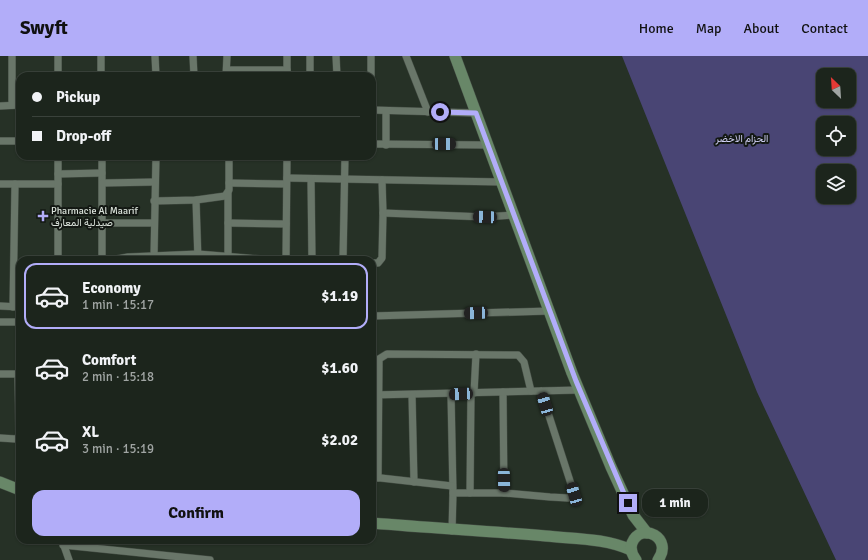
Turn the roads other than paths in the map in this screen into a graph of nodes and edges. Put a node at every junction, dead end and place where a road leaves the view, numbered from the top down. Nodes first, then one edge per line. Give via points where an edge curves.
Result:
1 (12, 56) edge
2 (58, 56) edge
3 (101, 56) edge
4 (154, 56) edge
5 (193, 56) edge
6 (227, 56) edge
7 (287, 56) edge
8 (310, 56) edge
9 (336, 56) edge
10 (371, 56) edge
11 (406, 56) edge
12 (455, 56) edge
13 (58, 72) edge
14 (101, 72) edge
15 (156, 72) edge
16 (194, 72) edge
17 (226, 72) edge
18 (287, 72) edge
19 (310, 72) edge
20 (337, 72) edge
21 (371, 72) edge
22 (12, 105) junction
23 (16, 105) edge
24 (0, 106) edge
25 (376, 110) edge
26 (386, 110) junction
27 (428, 112) junction
28 (476, 113) junction
29 (0, 141) edge
30 (16, 141) edge
31 (376, 144) edge
32 (386, 144) junction
33 (488, 145) junction
34 (58, 160) edge
35 (102, 160) edge
36 (156, 160) edge
37 (230, 160) edge
38 (287, 160) edge
39 (346, 160) edge
40 (102, 173) junction
41 (58, 174) junction
42 (311, 178) junction
43 (344, 180) junction
44 (382, 180) junction
45 (286, 181) junction
46 (155, 182) junction
47 (502, 182) junction
48 (102, 183) junction
49 (229, 183) junction
50 (0, 184) edge
51 (15, 184) junction
52 (58, 184) junction
53 (228, 193) junction
54 (196, 200) junction
55 (154, 201) junction
56 (383, 213) junction
57 (514, 215) junction
58 (103, 223) junction
59 (154, 223) junction
60 (228, 223) junction
61 (286, 224) junction
62 (16, 256) edge
63 (58, 256) edge
64 (102, 256) edge
65 (154, 256) edge
66 (198, 256) edge
67 (228, 256) edge
68 (286, 256) edge
69 (312, 256) edge
70 (343, 256) edge
71 (376, 263) edge
72 (0, 306) edge
73 (16, 307) edge
74 (550, 311) junction
75 (376, 316) edge
76 (0, 322) edge
77 (16, 322) edge
78 (476, 354) junction
79 (0, 374) edge
80 (16, 374) edge
81 (579, 390) junction
82 (541, 391) junction
83 (503, 392) junction
84 (531, 392) junction
85 (473, 393) junction
86 (412, 394) junction
87 (451, 394) junction
88 (376, 395) edge
89 (0, 438) edge
90 (16, 439) edge
91 (376, 478) edge
92 (0, 482) edge
93 (414, 482) junction
94 (16, 488) edge
95 (453, 490) junction
96 (470, 492) junction
97 (504, 493) junction
98 (376, 523) edge
99 (452, 530) junction
100 (640, 535) junction
101 (64, 544) edge
102 (79, 544) edge
103 (617, 544) junction
104 (631, 550) junction
105 (662, 557) edge
106 (69, 560) edge
107 (210, 560) edge
108 (636, 560) edge

1 - 22 street
2 - 13 street
3 - 14 street
4 - 15 street
5 - 16 street
6 - 17 street
7 - 18 street
8 - 19 street
9 - 20 street
10 - 21 street
11 - 27 street
12 - 28 street
22 - 23 street
22 - 24 street
25 - 26 street
26 - 27 street
26 - 32 street
27 - 28 street
28 - 33 street
29 - 30 street
31 - 32 street
32 - 33 street
33 - 47 street
34 - 41 street
35 - 40 street
36 - 46 street
37 - 49 street
38 - 45 street
39 - 43 street
40 - 41 street
40 - 48 street
41 - 52 street
42 - 43 street
42 - 45 street
42 - 69 street
43 - 44 street
43 - 70 street
44 - 47 street
44 - 56 street
45 - 49 street
45 - 61 street
46 - 48 street
46 - 55 street
47 - 57 street
48 - 58 street
49 - 53 street
50 - 51 street
51 - 52 street
51 - 62 street
52 - 63 street
53 - 54 street via 218,198
53 - 60 street
54 - 55 street
54 - 66 street
55 - 59 street
56 - 57 street via 485,217
56 - 71 street via 382,258
57 - 74 street
58 - 59 street
58 - 64 street
59 - 65 street
60 - 61 street
60 - 67 street
61 - 68 street
72 - 73 street
74 - 75 street
74 - 81 street
76 - 77 street
78 - 84 street via 518,356 524,362
78 - 85 street
78 - 88 street via 387,354 379,359
79 - 80 street
81 - 82 street
81 - 100 street
82 - 84 street
82 - 97 street via 573,496 568,498
83 - 84 street
83 - 85 street
83 - 97 street
85 - 87 street
85 - 96 street
86 - 87 street
86 - 88 street
86 - 93 street
87 - 95 street
89 - 90 street
91 - 93 street
92 - 94 street
93 - 95 street
95 - 96 street
95 - 99 street
96 - 97 street
98 - 99 street
99 - 103 street via 512,533
100 - 103 street
100 - 104 street
100 - 105 street via 657,536 662,546
101 - 106 street
102 - 107 street
103 - 104 street
104 - 108 street

